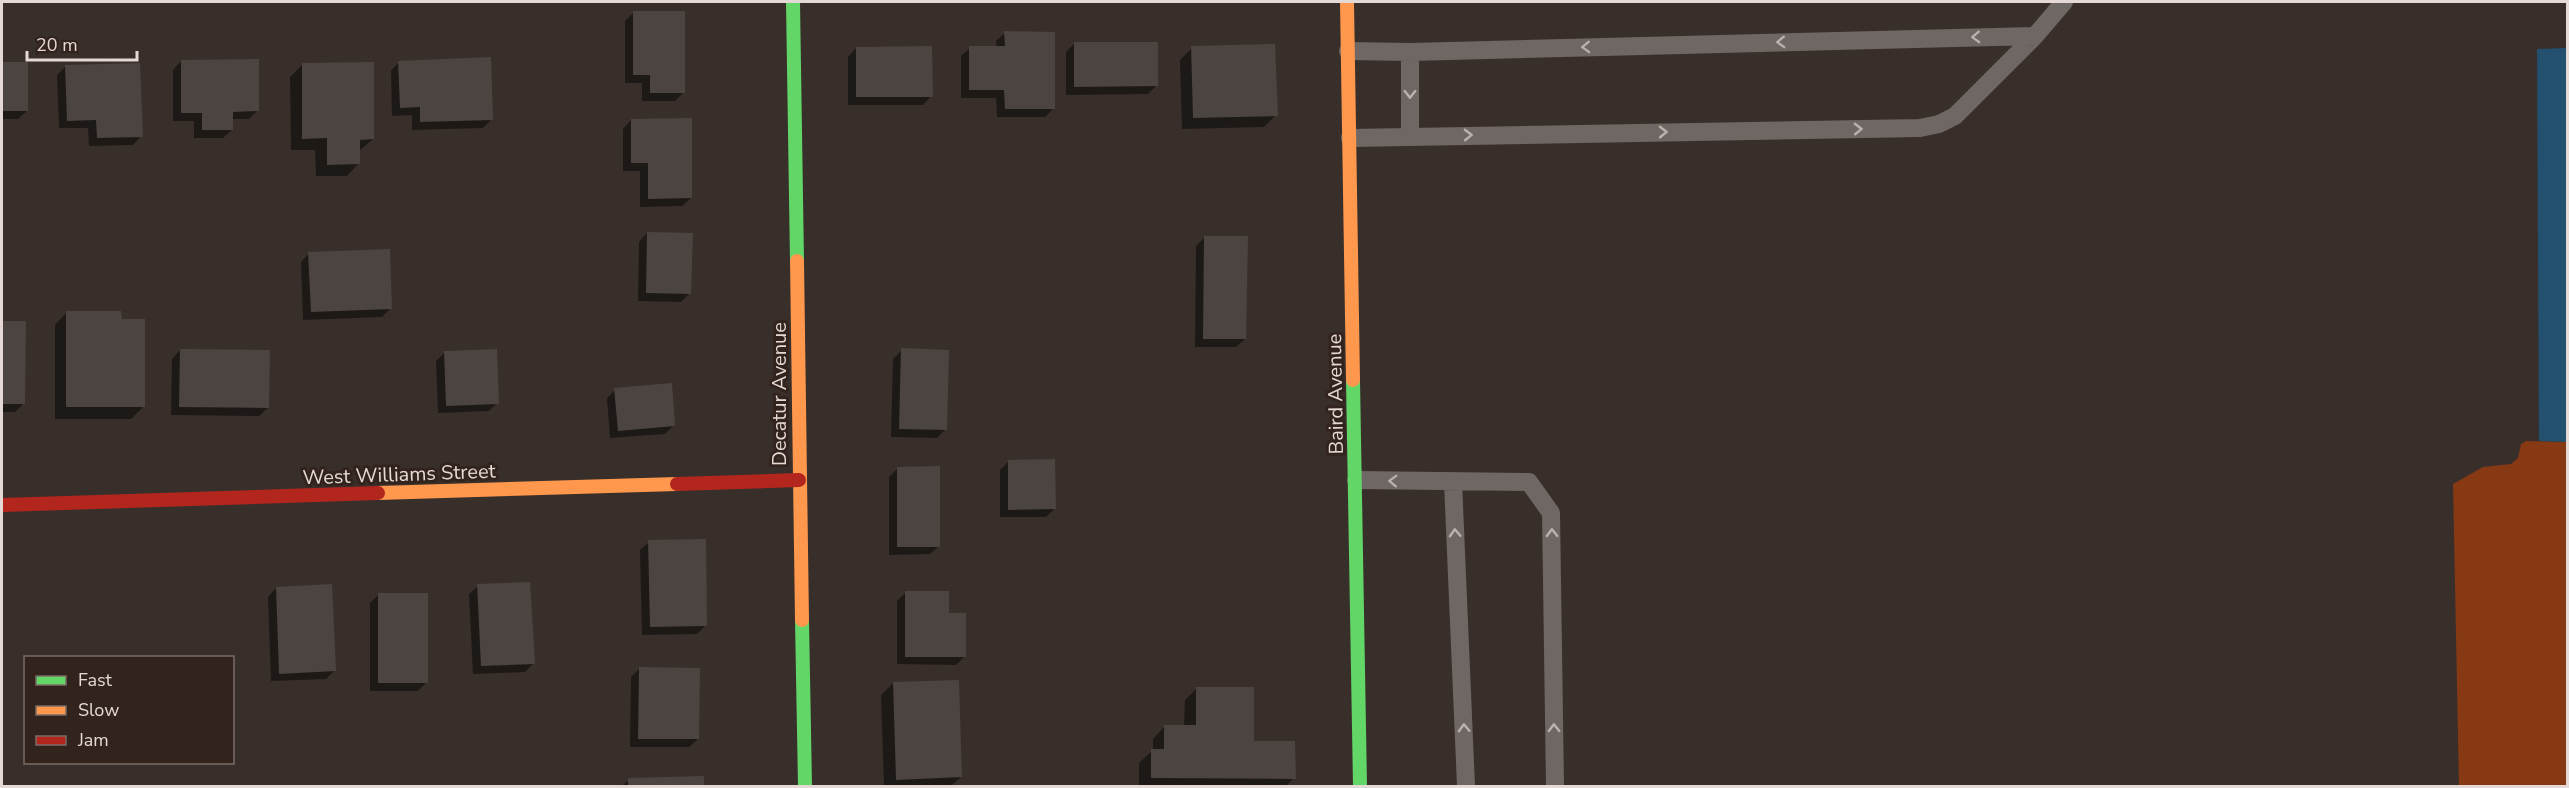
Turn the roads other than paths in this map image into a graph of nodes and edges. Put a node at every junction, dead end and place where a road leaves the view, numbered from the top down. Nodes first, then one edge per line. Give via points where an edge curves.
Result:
1 (793, 2) edge
2 (1347, 2) edge
3 (2064, 2) edge
4 (2035, 36) junction
5 (1348, 51) junction
6 (1410, 52) junction
7 (1410, 136) junction
8 (1350, 138) junction
9 (799, 480) junction
10 (1356, 480) junction
11 (1453, 482) junction
12 (2, 505) edge
13 (805, 786) edge
14 (1360, 786) edge
15 (1466, 786) edge
16 (1555, 786) edge

1 - 9 street, Decatur Avenue
2 - 5 street, Baird Avenue
3 - 4 lane
4 -> 6 lane
7 -> 4 lane via 1920,128 1955,116
5 - 6 lane
5 - 8 street, Baird Avenue
6 -> 7 lane
7 - 8 lane
8 - 10 street, Baird Avenue
9 - 12 street, West Williams Street
9 - 13 street, Decatur Avenue
11 -> 10 lane
10 - 14 street, Baird Avenue
15 -> 11 lane
16 -> 11 lane via 1551,513 1529,482

